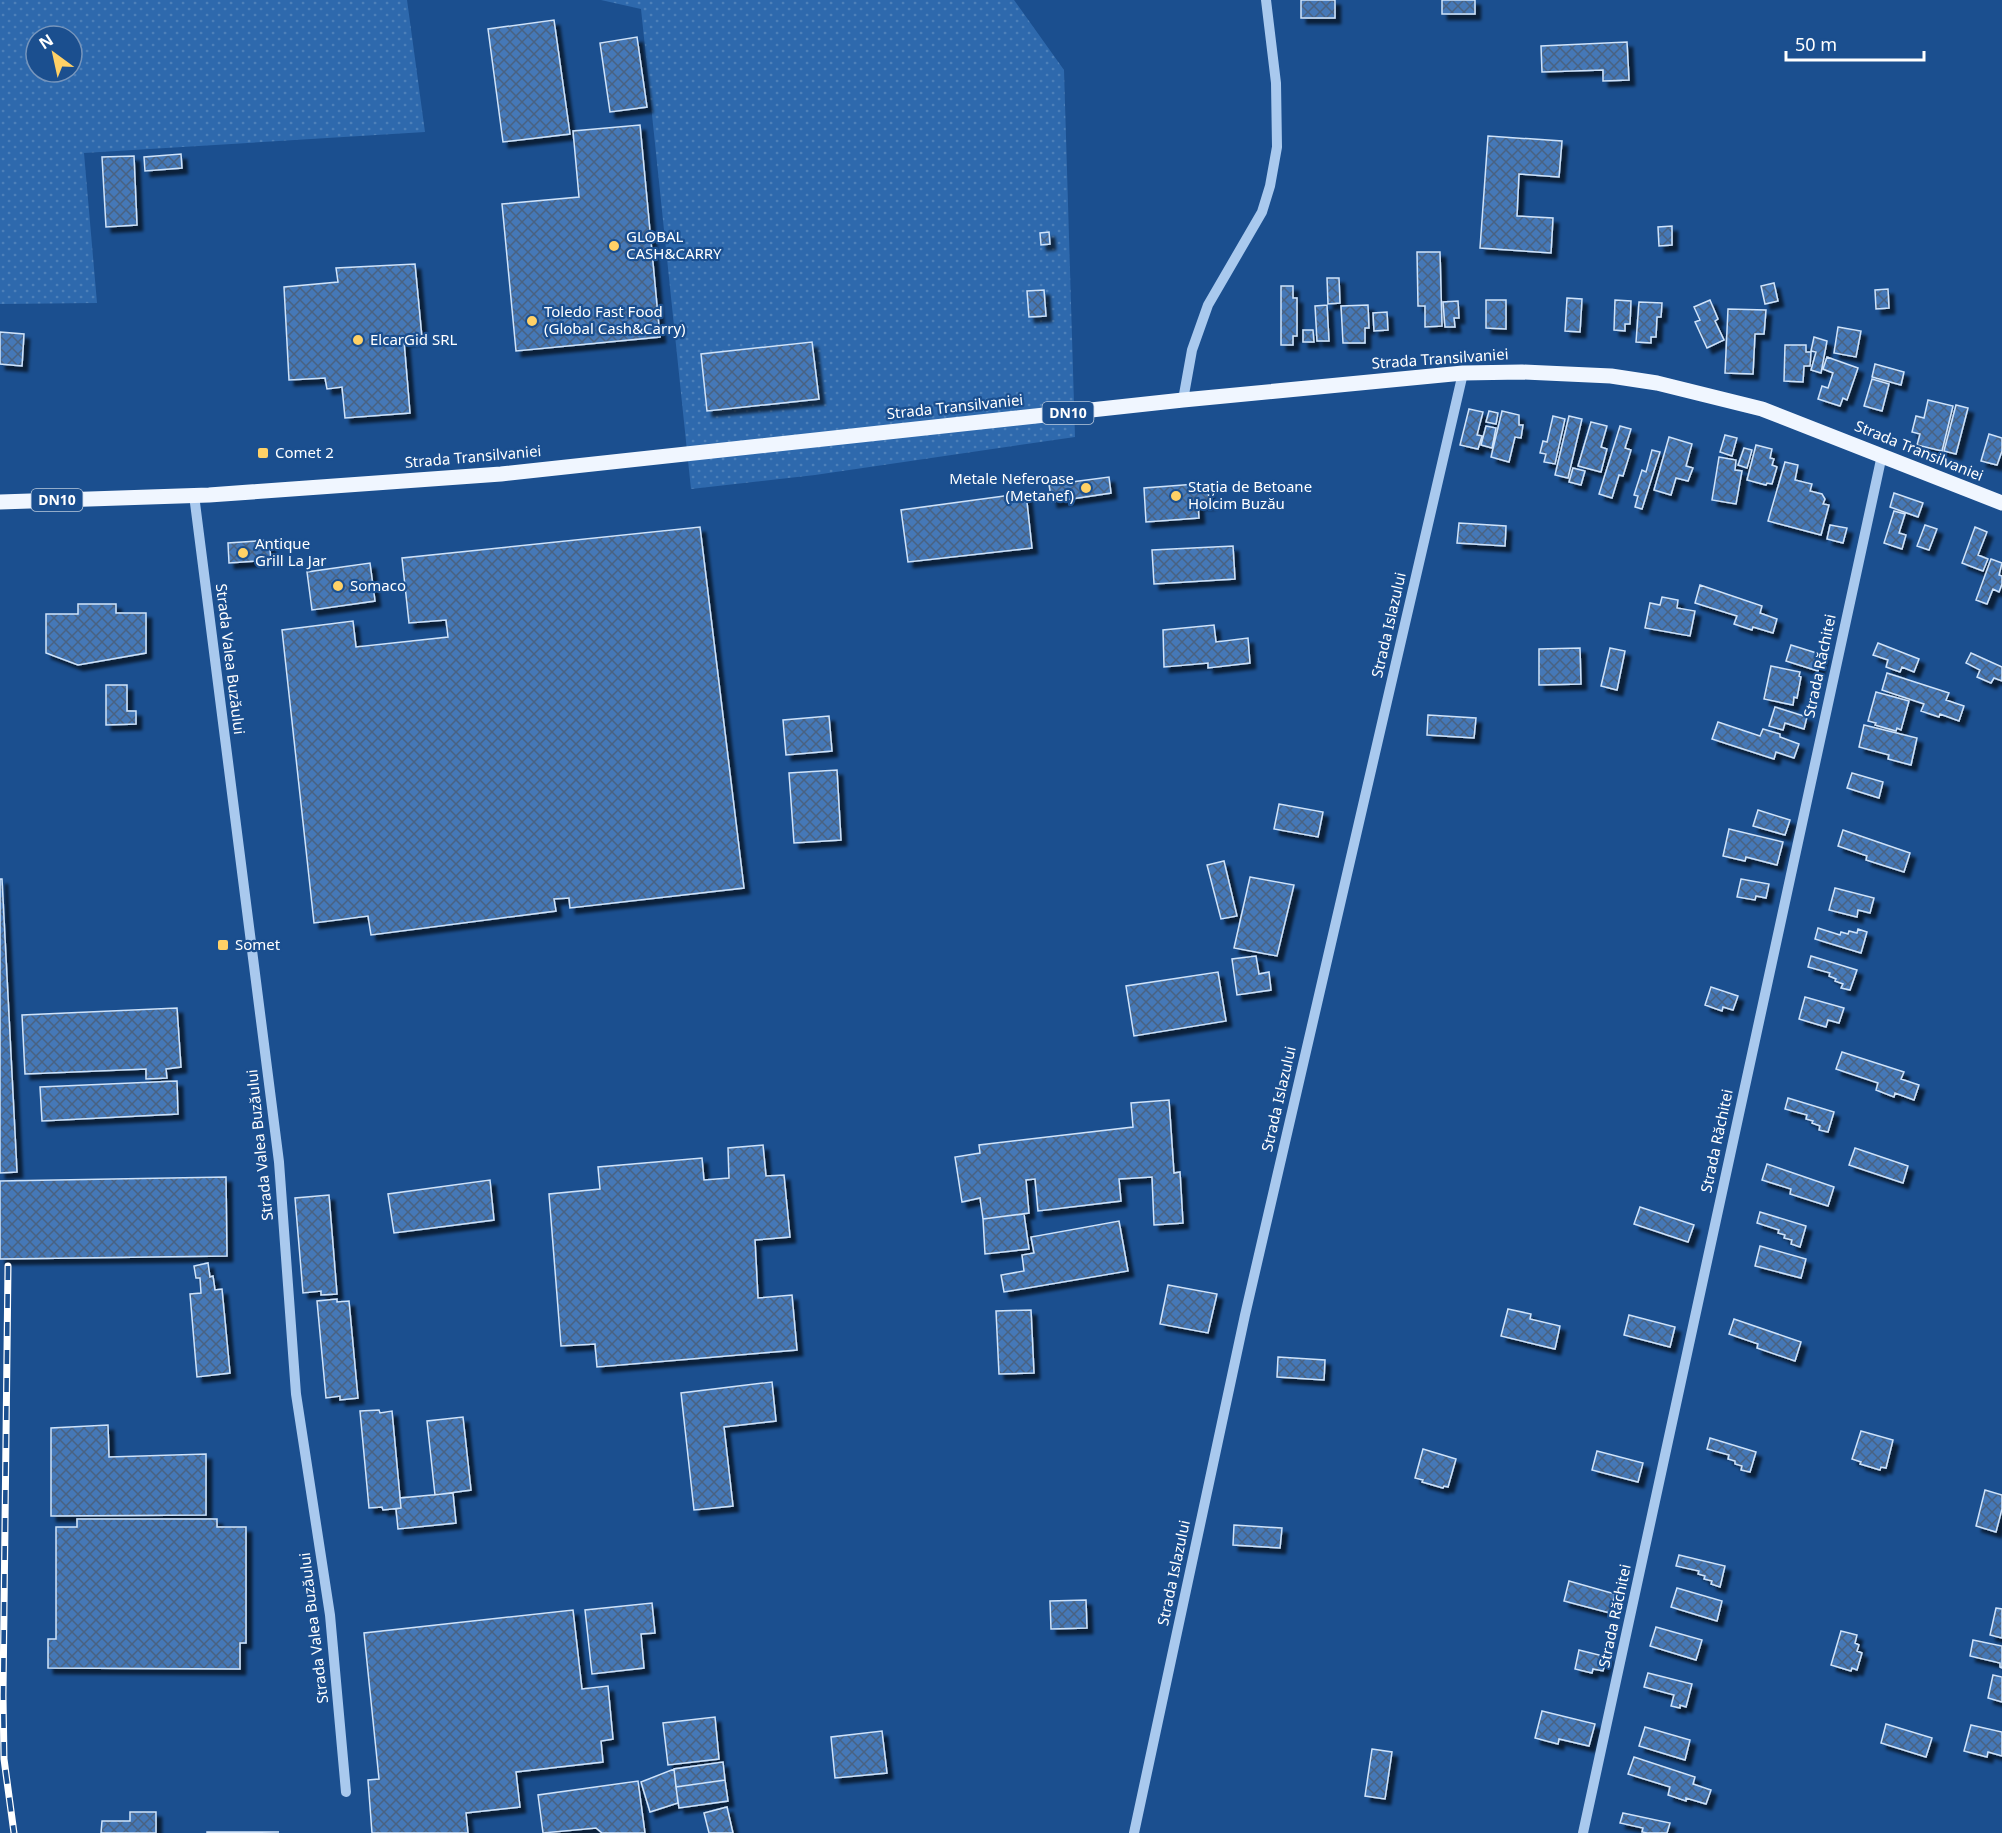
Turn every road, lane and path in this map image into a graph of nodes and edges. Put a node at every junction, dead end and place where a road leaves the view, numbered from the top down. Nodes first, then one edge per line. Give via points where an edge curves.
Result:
1 (1266, 0) edge
2 (1463, 373) junction
3 (1183, 400) junction
4 (1882, 455) junction
5 (194, 495) junction
6 (0, 502) edge
7 (2002, 503) edge
8 (346, 1792) dead end
9 (1134, 1833) edge
10 (1583, 1833) edge

1 - 3 street via 1276,83 1277,147 1270,186 1262,212 1208,305 1192,350
2 - 3 main road, Strada Transilvaniei / DN10
2 - 4 main road, Strada Transilvaniei / DN10 via 1611,376 1658,383 1762,409
2 - 9 street, Strada Islazului via 1245,1315
3 - 5 main road, Strada Transilvaniei / DN10 via 501,474
4 - 7 main road, Strada Transilvaniei / DN10
4 - 10 street, Strada Răchitei
5 - 6 main road, Strada Transilvaniei / DN10
5 - 8 street, Strada Valea Buzăului via 279,1162 296,1394 330,1615

